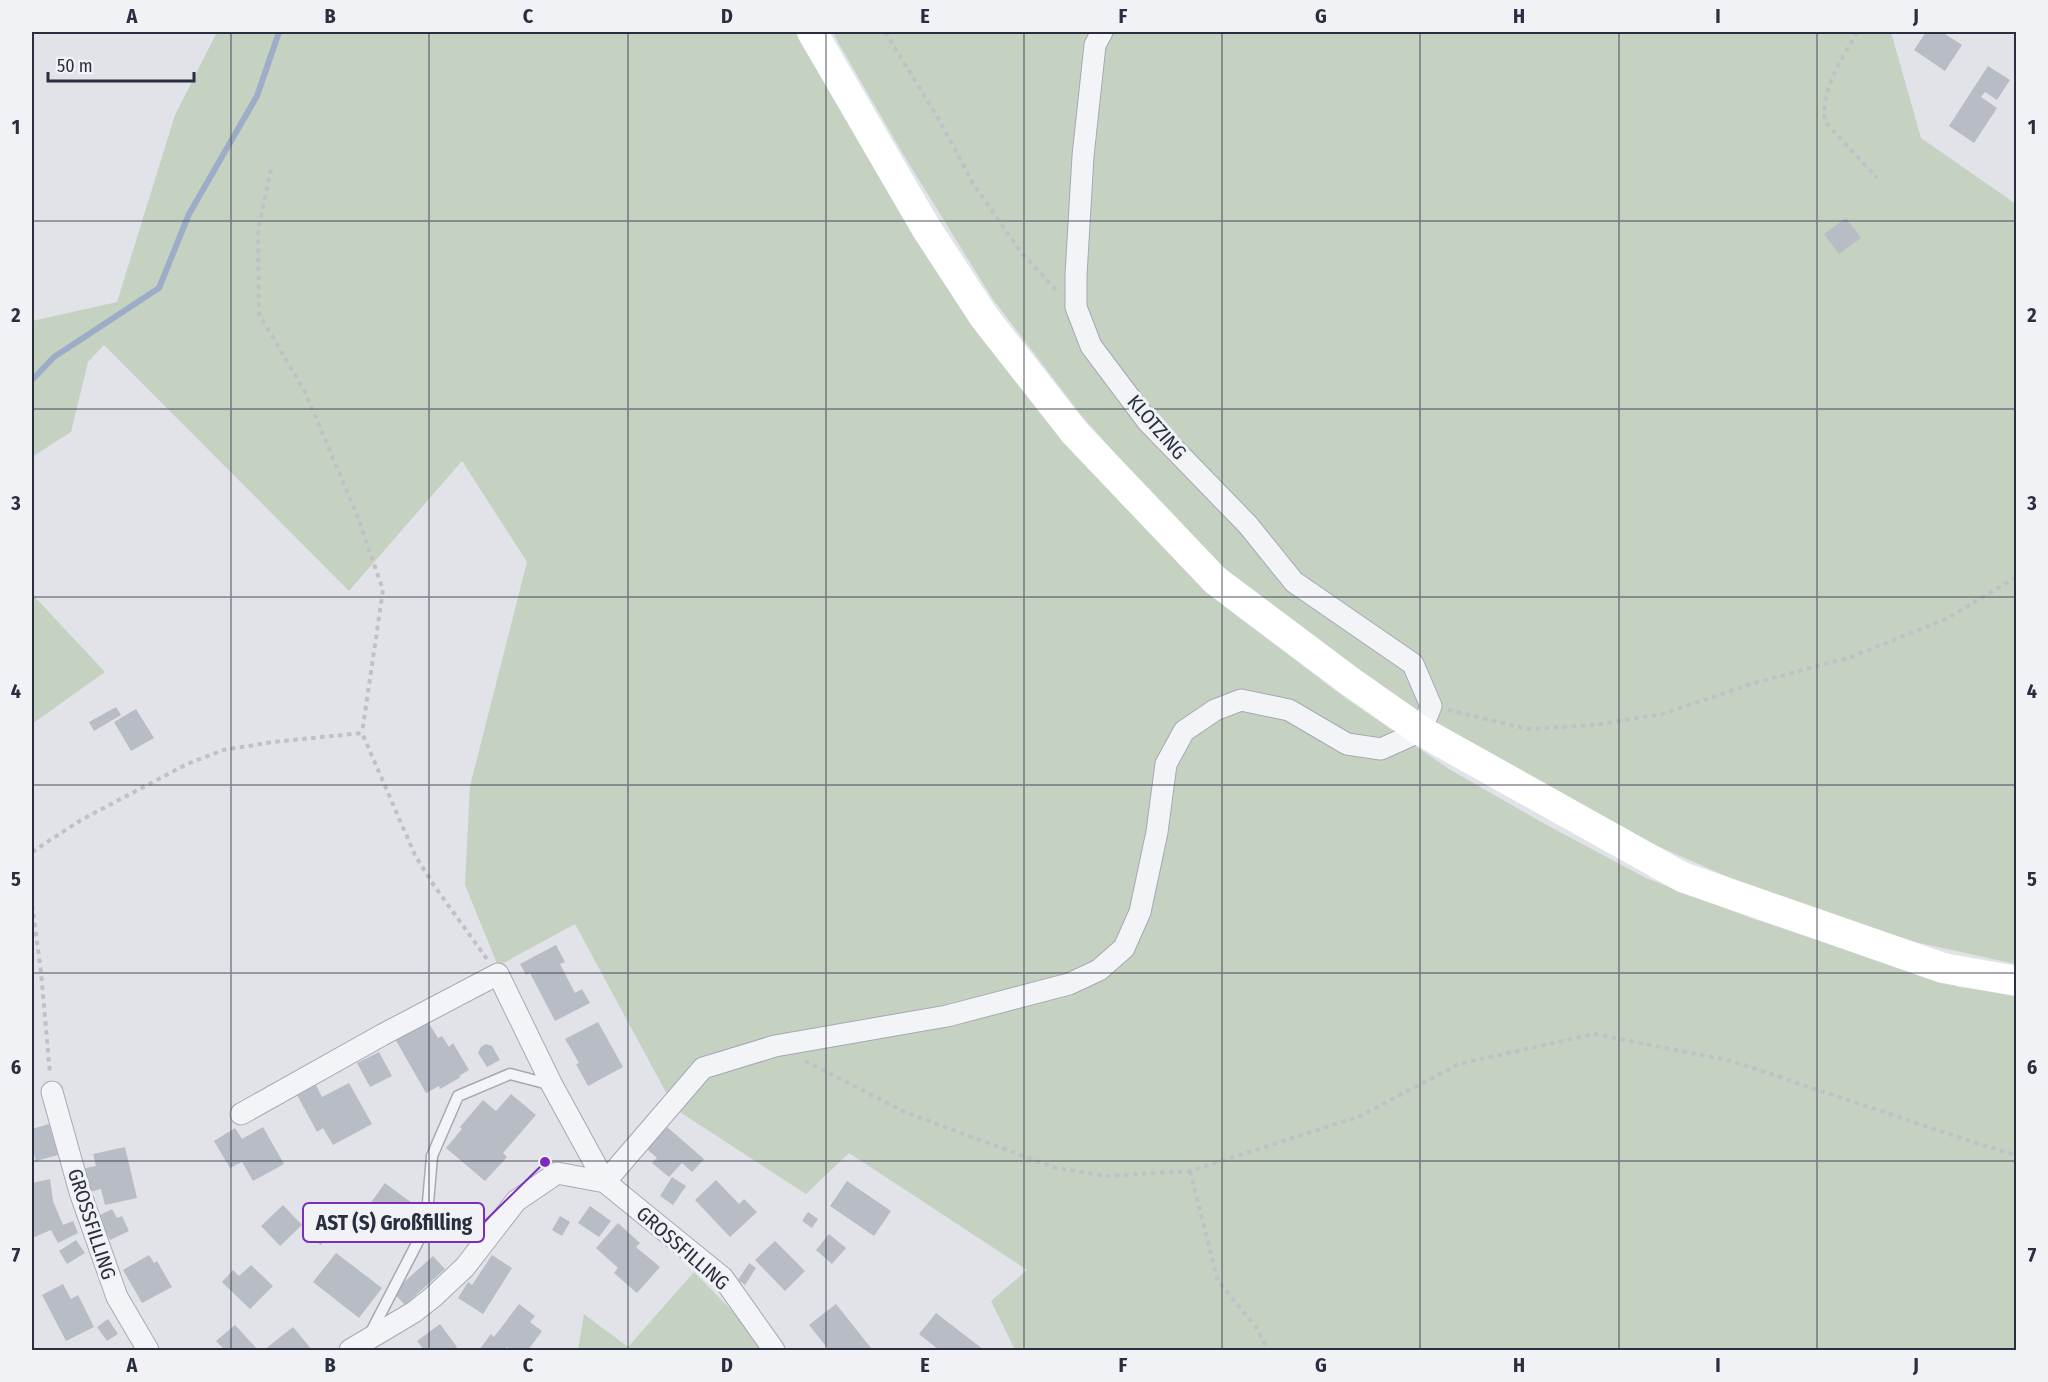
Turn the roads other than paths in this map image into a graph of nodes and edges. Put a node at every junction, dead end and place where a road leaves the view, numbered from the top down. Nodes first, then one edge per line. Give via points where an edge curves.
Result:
1 (812, 32) edge
2 (1102, 32) edge
3 (1426, 719) junction
4 (2016, 981) edge
5 (552, 1085) junction
6 (52, 1092) road end
7 (242, 1114) dead end
8 (605, 1182) junction
9 (368, 1339) junction
10 (147, 1350) edge
11 (350, 1350) edge
12 (774, 1350) edge

1 - 3 main road via 926,228 984,317 1075,433 1215,580 1341,675
2 - 3 street, KLOTZING via 1095,45 1083,156 1076,307 1091,346 1148,422 1248,525 1294,582 1413,664
3 - 4 main road via 1682,877 1943,968
3 - 8 street via 1381,749 1347,744 1289,710 1241,700 1215,710 1184,731 1166,764 1140,912 1124,948 1098,970 1069,984 947,1016 775,1046 703,1068
5 - 7 street, GROSSFILLING via 498,974
5 - 8 street, GROSSFILLING
5 - 9 lane via 510,1074 458,1096 432,1156 426,1226
6 - 10 street, GROSSFILLING via 80,1192 117,1297
8 - 9 street, GROSSFILLING via 557,1173 516,1201 465,1267 433,1298
8 - 12 street, GROSSFILLING via 723,1278
9 - 11 street, GROSSFILLING

